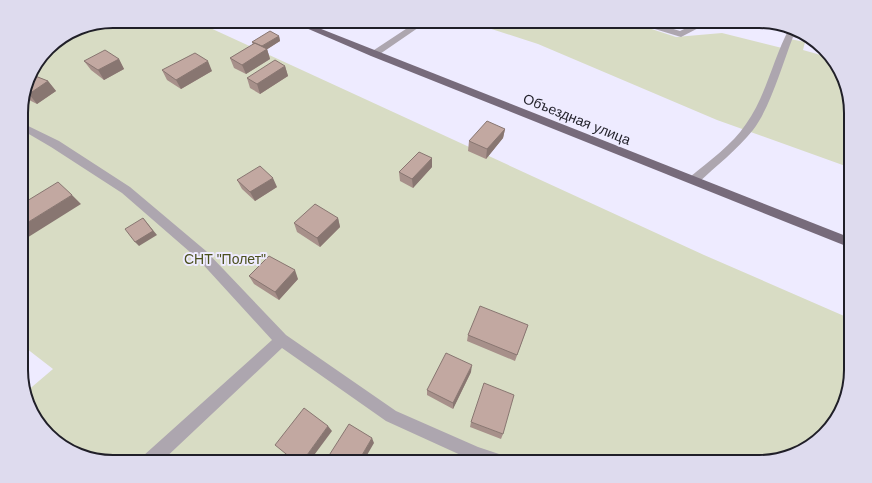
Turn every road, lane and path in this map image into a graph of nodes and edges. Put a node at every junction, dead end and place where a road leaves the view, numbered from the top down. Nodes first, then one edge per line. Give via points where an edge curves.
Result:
1 (311, 28) edge
2 (413, 28) edge
3 (661, 28) edge
4 (693, 28) edge
5 (790, 35) edge
6 (374, 54) junction
7 (28, 129) edge
8 (694, 180) junction
9 (844, 240) edge
10 (281, 340) junction
11 (157, 455) edge
12 (479, 455) edge

1 - 6 main road, Объездная улица
2 - 6 lane
3 - 4 lane via 681,34
5 - 8 lane via 765,98 750,126
6 - 8 main road, Объездная улица
7 - 10 lane via 126,190 202,255
8 - 9 main road, Объездная улица
10 - 11 lane
10 - 12 lane via 391,416

